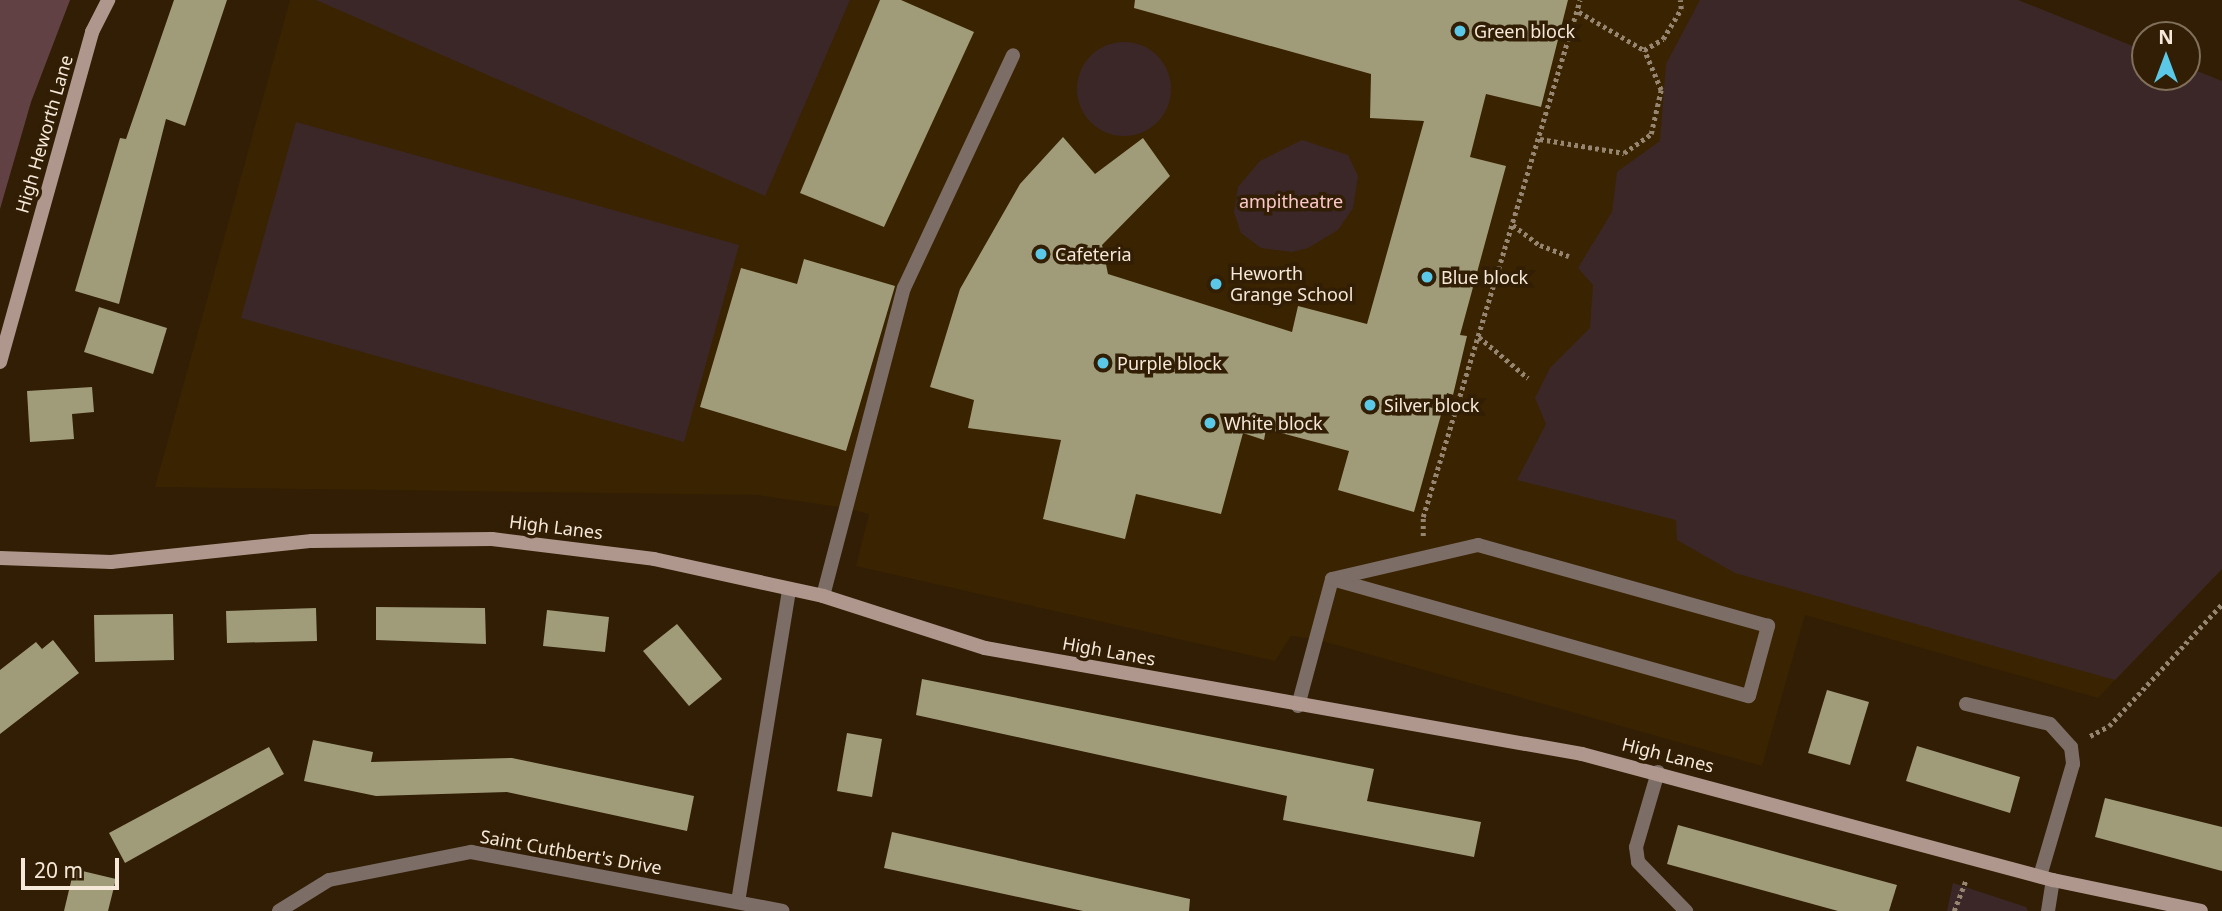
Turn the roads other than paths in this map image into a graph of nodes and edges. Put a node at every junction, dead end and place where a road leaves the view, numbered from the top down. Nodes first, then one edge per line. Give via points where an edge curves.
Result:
1 (108, 0) edge
2 (1013, 55) dead end
3 (0, 362) edge
4 (0, 558) edge
5 (1332, 579) junction
6 (789, 589) junction
7 (823, 596) junction
8 (1966, 704) dead end
9 (1298, 706) junction
10 (1658, 772) junction
11 (2046, 878) junction
12 (738, 902) junction
13 (279, 911) edge
14 (782, 911) edge
15 (1686, 911) edge
16 (2048, 911) edge
17 (2200, 911) edge

1 - 3 street, High Heworth Lane via 92,32
2 - 7 street via 904,288
4 - 6 street, High Lanes via 111,562 312,541 492,538 654,559
5 - 5 street via 1478,545 1769,626 1749,696
5 - 9 street
6 - 7 street, High Lanes
6 - 12 street
7 - 9 street, High Lanes via 985,648
8 - 11 street via 2050,724 2071,747 2073,764
9 - 10 street, High Lanes via 1449,728
10 - 11 street, High Lanes
10 - 15 street via 1636,847 1638,862
11 - 16 street
11 - 17 street, High Lanes
12 - 13 street, Saint Cuthbert's Drive via 471,852 329,880
12 - 14 street, Saint Cuthbert's Drive

